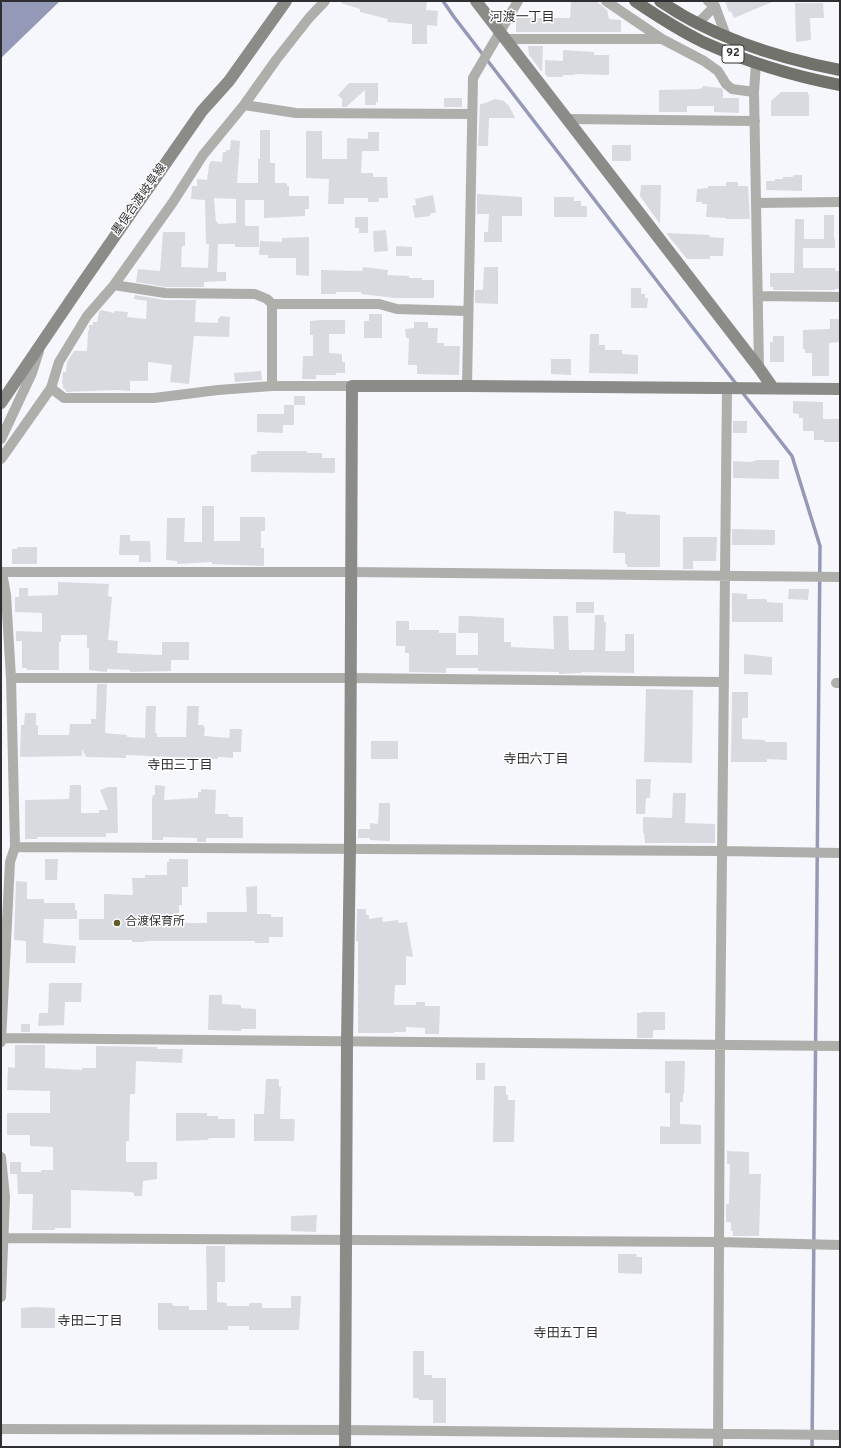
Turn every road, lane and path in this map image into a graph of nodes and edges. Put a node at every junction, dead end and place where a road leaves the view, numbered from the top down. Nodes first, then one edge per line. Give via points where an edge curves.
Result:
1 (286, 1) edge
2 (325, 1) edge
3 (476, 1) edge
4 (518, 1) edge
5 (606, 1) edge
6 (635, 1) edge
7 (660, 1) edge
8 (712, 3) edge
9 (698, 23) junction
10 (502, 36) junction
11 (726, 36) junction
12 (662, 40) junction
13 (756, 63) junction
14 (840, 70) edge
15 (840, 85) edge
16 (754, 92) junction
17 (244, 105) junction
18 (471, 114) junction
19 (568, 119) junction
20 (755, 121) junction
21 (840, 202) edge
22 (756, 203) junction
23 (114, 285) junction
24 (758, 296) junction
25 (840, 296) edge
26 (272, 304) junction
27 (468, 311) junction
28 (42, 342) junction
29 (759, 368) junction
30 (272, 386) junction
31 (352, 386) junction
32 (467, 386) junction
33 (51, 388) junction
34 (728, 388) junction
35 (773, 388) junction
36 (840, 389) edge
37 (1, 403) edge
38 (1, 439) edge
39 (1, 459) edge
40 (1, 572) edge
41 (351, 572) junction
42 (724, 575) junction
43 (837, 577) edge
44 (5, 660) edge
45 (11, 678) junction
46 (350, 678) junction
47 (724, 682) junction
48 (15, 847) junction
49 (350, 849) junction
50 (721, 851) junction
51 (835, 853) edge
52 (6, 862) edge
53 (1, 1038) edge
54 (347, 1041) junction
55 (1, 1042) edge
56 (720, 1044) junction
57 (840, 1046) edge
58 (1, 1157) edge
59 (2, 1238) edge
60 (346, 1240) junction
61 (719, 1242) junction
62 (840, 1245) edge
63 (1, 1297) edge
64 (1, 1429) edge
65 (345, 1430) junction
66 (718, 1434) junction
67 (840, 1435) edge
68 (344, 1447) edge
69 (718, 1447) edge

1 - 28 street, 墨俣合渡岐阜線 via 229,81 202,111
2 - 17 street via 276,60
3 - 10 street
4 - 10 street
5 - 12 street
6 - 13 main road, 92 via 704,42
7 - 9 main road, 92
8 - 9 street
8 - 11 street
9 - 11 main road, 92
10 - 12 street
10 - 18 street via 492,46 472,78
10 - 19 street
11 - 14 main road, 92 via 750,47 812,65
12 - 16 street via 704,61 718,71 732,89
13 - 15 main road, 92 via 809,79
13 - 16 street
16 - 20 street
17 - 18 street via 296,113
17 - 23 street via 203,155
18 - 27 street
19 - 20 street
19 - 29 street
20 - 22 street
21 - 22 street
22 - 24 street
23 - 26 street via 165,293 255,294
23 - 33 street via 87,316 59,362
24 - 25 street
24 - 29 street
26 - 27 street via 379,304 397,308
26 - 30 street
27 - 32 street
28 - 37 street, 墨俣合渡岐阜線
28 - 38 street via 32,373
29 - 35 street
30 - 31 street
30 - 33 street via 154,398 64,398
31 - 32 street
31 - 41 street
32 - 34 street
33 - 39 street
34 - 35 street
34 - 42 street
35 - 36 street
40 - 41 street
40 - 44 street via 6,596
41 - 42 street
41 - 46 street
42 - 43 street
42 - 47 street
44 - 45 street
45 - 46 street
45 - 48 street
46 - 47 street
46 - 49 street
47 - 50 street
48 - 49 street
48 - 52 street
49 - 50 street
49 - 54 street
50 - 51 street
50 - 56 street
52 - 53 street
53 - 54 street
53 - 55 street
54 - 56 street
54 - 60 street
56 - 57 street
56 - 61 street
58 - 59 street via 5,1197
59 - 60 street
59 - 63 street
60 - 61 street
60 - 65 street
61 - 62 street
61 - 66 street
64 - 65 street
65 - 66 street
65 - 68 street
66 - 67 street
66 - 69 street

